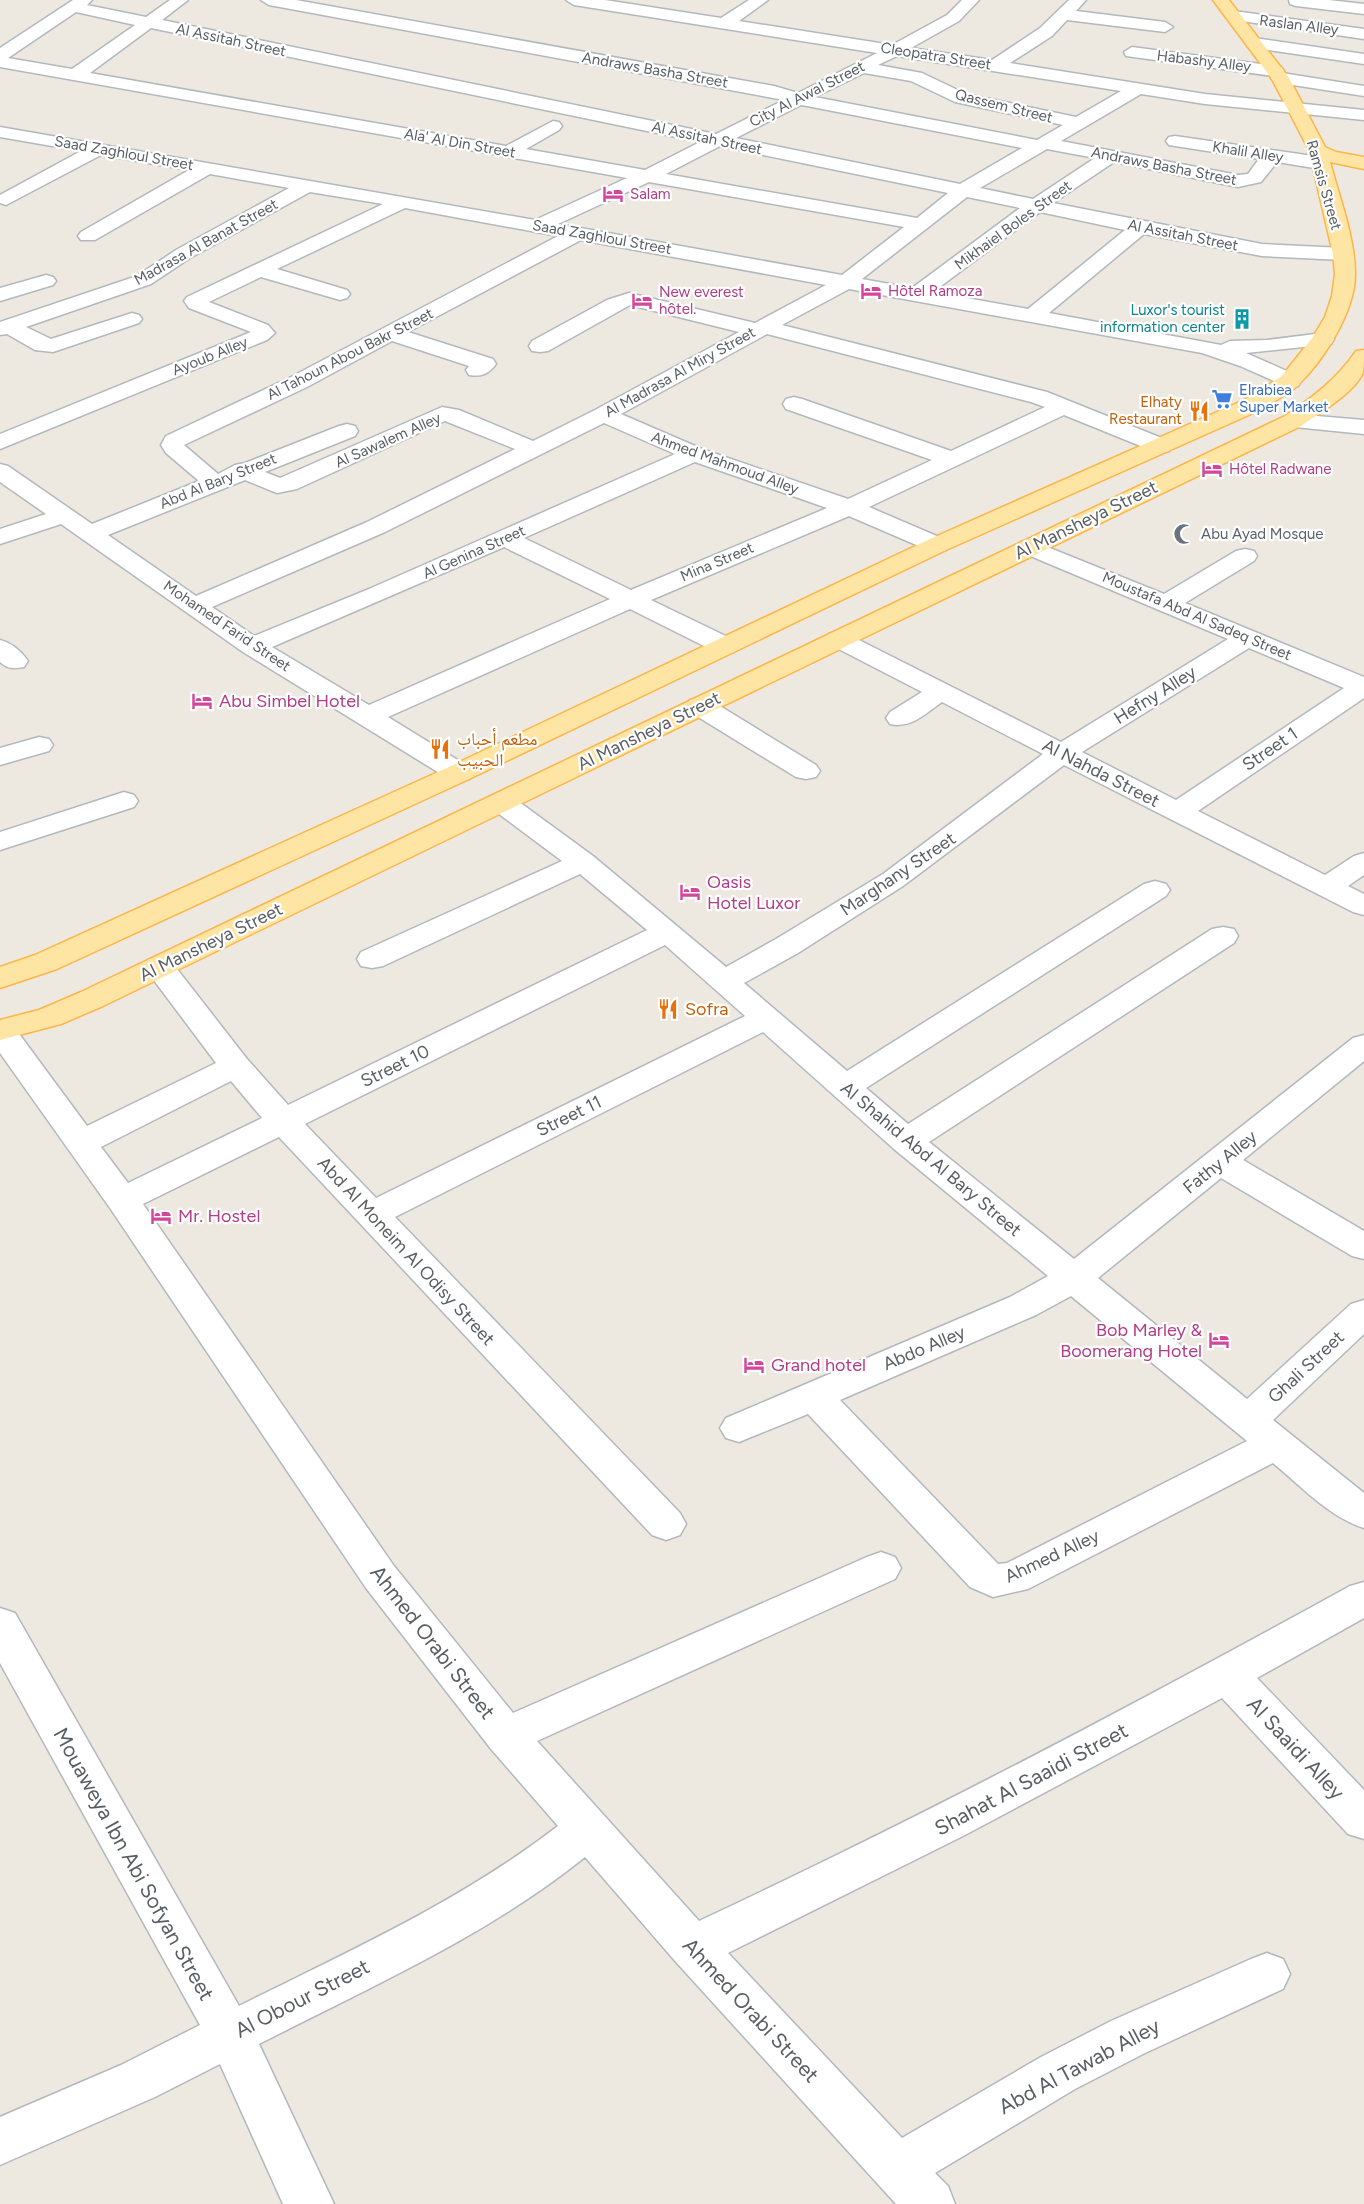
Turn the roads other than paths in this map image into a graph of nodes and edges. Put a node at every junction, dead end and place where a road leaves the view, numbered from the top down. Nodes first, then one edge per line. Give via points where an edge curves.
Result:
1 (180, 0) edge
2 (269, 0) edge
3 (354, 0) edge
4 (574, 0) edge
5 (758, 0) edge
6 (1078, 0) edge
7 (1221, 0) edge
8 (1288, 0) edge
9 (944, 2) dead end
10 (968, 3) edge
11 (78, 4) edge
12 (1364, 9) edge
13 (336, 11) junction
14 (1064, 15) junction
15 (1233, 16) junction
16 (148, 23) junction
17 (725, 23) junction
18 (1165, 27) dead end
19 (1364, 34) edge
20 (1254, 43) junction
21 (895, 50) junction
22 (1132, 52) dead end
23 (0, 56) edge
24 (1364, 59) edge
25 (0, 62) edge
26 (995, 66) junction
27 (861, 67) junction
28 (1278, 74) junction
29 (75, 75) junction
30 (1139, 88) junction
31 (1364, 91) edge
32 (798, 98) junction
33 (1298, 109) junction
34 (1364, 115) edge
35 (1079, 123) junction
36 (553, 126) dead end
37 (0, 132) edge
38 (717, 140) junction
39 (1175, 141) dead end
40 (1042, 145) junction
41 (99, 149) junction
42 (508, 152) junction
43 (1111, 156) junction
44 (1272, 156) junction
45 (1321, 164) junction
46 (1364, 164) edge
47 (209, 167) junction
48 (1364, 174) edge
49 (647, 176) junction
50 (308, 185) junction
51 (964, 190) junction
52 (6, 199) dead end
53 (403, 202) junction
54 (1037, 206) junction
55 (920, 224) junction
56 (538, 226) junction
57 (1140, 227) junction
58 (579, 233) junction
59 (88, 236) dead end
60 (1343, 254) junction
61 (258, 270) junction
62 (154, 273) junction
63 (46, 281) dead end
64 (846, 282) junction
65 (206, 294) junction
66 (340, 294) dead end
67 (0, 295) edge
68 (916, 295) junction
69 (1032, 316) junction
70 (132, 319) dead end
71 (4, 328) edge
72 (761, 328) junction
73 (392, 334) junction
74 (1323, 339) junction
75 (540, 346) dead end
76 (1204, 347) junction
77 (1364, 356) edge
78 (477, 370) dead end
79 (1290, 381) junction
80 (794, 404) dead end
81 (1065, 406) junction
82 (603, 415) junction
83 (1293, 421) junction
84 (1364, 427) edge
85 (347, 431) dead end
86 (0, 442) edge
87 (1161, 446) junction
88 (534, 449) junction
89 (694, 454) junction
90 (949, 458) junction
91 (243, 470) junction
92 (0, 471) edge
93 (215, 483) junction
94 (849, 507) junction
95 (62, 516) junction
96 (90, 533) junction
97 (0, 537) edge
98 (504, 538) junction
99 (937, 545) junction
100 (1030, 547) junction
101 (1245, 556) dead end
102 (632, 599) junction
103 (1167, 603) junction
104 (193, 606) junction
105 (1249, 637) junction
106 (838, 639) junction
107 (252, 646) junction
108 (725, 646) junction
109 (1363, 687) edge
110 (940, 692) junction
111 (700, 706) junction
112 (368, 716) junction
113 (900, 718) dead end
114 (39, 745) dead end
115 (1062, 753) junction
116 (0, 757) edge
117 (806, 771) dead end
118 (459, 774) junction
119 (124, 801) dead end
120 (501, 801) junction
121 (1177, 812) junction
122 (0, 841) edge
123 (583, 862) junction
124 (1364, 862) edge
125 (1326, 887) junction
126 (1155, 890) dead end
127 (1364, 906) edge
128 (668, 932) junction
129 (1223, 936) dead end
130 (372, 959) dead end
131 (159, 967) junction
132 (0, 978) edge
133 (724, 981) junction
134 (766, 1018) junction
135 (0, 1030) edge
136 (1364, 1045) edge
137 (236, 1066) junction
138 (845, 1087) junction
139 (283, 1121) junction
140 (906, 1141) junction
141 (81, 1143) junction
142 (1220, 1162) junction
143 (122, 1200) junction
144 (372, 1214) junction
145 (1364, 1248) edge
146 (1074, 1278) junction
147 (1364, 1313) edge
148 (813, 1396) junction
149 (739, 1428) dead end
150 (1262, 1433) junction
151 (1364, 1513) edge
152 (666, 1524) dead end
153 (881, 1568) dead end
154 (1364, 1598) edge
155 (0, 1625) edge
156 (1227, 1675) junction
157 (506, 1736) junction
158 (1364, 1820) edge
159 (588, 1828) junction
160 (692, 1947) junction
161 (1268, 1974) dead end
162 (230, 2034) junction
163 (0, 2141) edge
164 (897, 2169) junction
165 (309, 2204) edge
166 (930, 2204) edge

1 - 16 street
2 - 13 street, Andraws Basha Street
3 - 13 street
4 - 17 street, Cleopatra Street
5 - 17 street
6 - 14 street
7 - 15 main road, Ramsis Street
8 - 12 street
9 - 10 street
10 - 21 street, City Al Awal Street via 944,24
11 - 16 street, Al Assitah Street
11 - 23 street
13 - 32 street, Andraws Basha Street
14 - 18 street
14 - 26 street
15 - 19 street, Raslan Alley
15 - 20 main road, Ramsis Street
16 - 29 street
16 - 38 street, Al Assitah Street
17 - 21 street, Cleopatra Street
20 - 24 street
20 - 28 main road, Ramsis Street
21 - 26 street, Cleopatra Street
21 - 27 street, City Al Awal Street
22 - 28 street, Habashy Alley
25 - 29 street, Ala' Al Din Street
26 - 30 street, Cleopatra Street
27 - 32 street, City Al Awal Street
27 - 35 street, Qassem Street via 916,77 961,98
28 - 31 street, Habashy Alley
28 - 33 main road, Ramsis Street
29 - 42 street, Ala' Al Din Street
30 - 33 street, Cleopatra Street
30 - 35 street, Al Madrasa Al Miry Street
32 - 38 street, City Al Awal Street
32 - 40 street, Andraws Basha Street
33 - 34 street, Cleopatra Street
33 - 45 main road, Ramsis Street
35 - 40 street, Al Madrasa Al Miry Street
36 - 42 street
37 - 41 street, Saad Zaghloul Street
38 - 49 street, City Al Awal Street
38 - 51 street, Al Assitah Street
39 - 44 street, Khalil Alley
40 - 43 street, Andraws Basha Street
40 - 51 street, Al Madrasa Al Miry Street
41 - 47 street, Saad Zaghloul Street
41 - 52 street
42 - 49 street, Ala' Al Din Street
43 - 44 street, Andraws Basha Street via 1238,181 1254,178
43 - 54 street, Mikhaiel Boles Street
44 - 45 street, Khalil Alley
45 - 46 main road via 1330,156
45 - 48 main road via 1337,176
45 - 60 main road, Ramsis Street
47 - 50 street, Saad Zaghloul Street
47 - 59 street
49 - 55 street, Ala' Al Din Street
49 - 56 street, City Al Awal Street
50 - 53 street, Saad Zaghloul Street
50 - 62 street, Madrasa Al Banat Street
51 - 54 street, Al Assitah Street
51 - 55 street, Al Madrasa Al Miry Street
53 - 56 street, Saad Zaghloul Street
53 - 61 street
54 - 57 street, Al Assitah Street
54 - 68 street, Mikhaiel Boles Street
55 - 64 street, Al Madrasa Al Miry Street
56 - 58 street, Saad Zaghloul Street
57 - 60 street, Al Assitah Street via 1262,250
57 - 69 street
58 - 64 street, Saad Zaghloul Street
58 - 73 street, Al Tahoun Abou Bakr Street
60 - 74 main road, Ramsis Street via 1342,296
61 - 65 street
61 - 66 street
62 - 65 street
62 - 71 street, Madrasa Al Banat Street via 144,280
63 - 67 street
64 - 68 street, Saad Zaghloul Street
64 - 72 street, Al Madrasa Al Miry Street
65 - 86 street, Ayoub Alley via 194,302 264,333
68 - 69 street, Saad Zaghloul Street
69 - 76 street, Saad Zaghloul Street
70 - 71 street via 53,346
72 - 75 street via 629,299
72 - 81 street via 1011,389
72 - 82 street, Al Madrasa Al Miry Street
73 - 78 street via 485,364
73 - 93 street, Al Tahoun Abou Bakr Street via 174,441 174,448
74 - 76 street, Saad Zaghloul Street via 1267,346
74 - 79 main road, Ramsis Street
76 - 79 street, Saad Zaghloul Street via 1270,369
77 - 83 main road, Al Mansheya Street via 1330,395
79 - 87 main road, Al Mansheya Street via 1252,405
80 - 90 street
81 - 87 street
81 - 90 street, Mina Street
82 - 88 street, Al Madrasa Al Miry Street
82 - 89 street, Ahmed Mahmoud Alley
83 - 84 street
83 - 100 main road, Al Mansheya Street
85 - 91 street, Abd Al Bary Street
87 - 99 main road, Al Mansheya Street
88 - 91 street, Al Sawalem Alley via 442,414 289,484 276,486
88 - 104 street, Al Madrasa Al Miry Street via 376,527
89 - 94 street, Ahmed Mahmoud Alley
89 - 98 street, Al Genina Street
90 - 94 street, Mina Street
91 - 93 street, Abd Al Bary Street
92 - 95 street, Mohamed Farid Street
93 - 96 street, Abd Al Bary Street
94 - 99 street, Ahmed Mahmoud Alley
94 - 102 street, Mina Street
95 - 96 street, Mohamed Farid Street
95 - 97 street
96 - 104 street, Mohamed Farid Street
98 - 102 street
98 - 107 street, Al Genina Street
99 - 108 main road, Al Mansheya Street
100 - 103 street, Moustafa Abd Al Sadeq Street
100 - 106 main road, Al Mansheya Street
101 - 103 street
102 - 108 street
102 - 112 street, Mina Street
103 - 105 street, Moustafa Abd Al Sadeq Street
104 - 107 street, Mohamed Farid Street
105 - 109 street, Moustafa Abd Al Sadeq Street
105 - 115 street, Hefny Alley
106 - 110 street, Al Nahda Street
106 - 111 main road, Al Mansheya Street
107 - 112 street, Mohamed Farid Street
108 - 118 main road, Al Mansheya Street
109 - 121 street, Street 1
110 - 113 street
110 - 115 street, Al Nahda Street
111 - 117 street
111 - 120 main road, Al Mansheya Street
112 - 118 street, Mohamed Farid Street
114 - 116 street
115 - 121 street, Al Nahda Street
115 - 133 street, Marghany Street via 893,880
118 - 132 main road, Al Mansheya Street via 46,962
119 - 122 street
120 - 123 street, Al Shahid Abd Al Bary Street
120 - 131 main road, Al Mansheya Street
121 - 125 street, Al Nahda Street
123 - 128 street, Al Shahid Abd Al Bary Street
123 - 130 street
124 - 125 street
125 - 127 street, Al Nahda Street
126 - 138 street
128 - 133 street, Al Shahid Abd Al Bary Street
128 - 139 street, Street 10
129 - 140 street
131 - 135 main road, Al Mansheya Street via 50,1017
131 - 137 street, Abd Al Moneim Al Odisy Street
133 - 134 street, Al Shahid Abd Al Bary Street
134 - 138 street, Al Shahid Abd Al Bary Street
134 - 144 street, Street 11
135 - 141 street, Ahmed Orabi Street
136 - 142 street, Fathy Alley
137 - 139 street, Abd Al Moneim Al Odisy Street
137 - 141 street
138 - 140 street, Al Shahid Abd Al Bary Street
139 - 143 street, Street 10
139 - 144 street, Abd Al Moneim Al Odisy Street
140 - 146 street, Al Shahid Abd Al Bary Street
141 - 143 street, Ahmed Orabi Street
142 - 145 street
142 - 146 street, Fathy Alley
143 - 157 street, Ahmed Orabi Street via 380,1577
144 - 152 street, Abd Al Moneim Al Odisy Street
146 - 148 street, Abdo Alley via 1023,1306
146 - 150 street, Al Shahid Abd Al Bary Street
147 - 150 street, Ghali Street
148 - 149 street, Abdo Alley
148 - 150 street, Ahmed Alley via 993,1581 1014,1578
150 - 151 street, Al Shahid Abd Al Bary Street
153 - 157 street
154 - 156 street, Shahat Al Saaidi Street
155 - 162 street, Mouaweya Ibn Abi Sofyan Street
156 - 158 street, Al Saaidi Alley
156 - 160 street, Shahat Al Saaidi Street via 950,1822
157 - 159 street, Ahmed Orabi Street
159 - 160 street, Ahmed Orabi Street
159 - 162 street, Al Obour Street via 491,1899
160 - 164 street, Ahmed Orabi Street
161 - 164 street, Abd Al Tawab Alley via 1059,2073
162 - 163 street, Al Obour Street
162 - 165 street, Mouaweya Ibn Abi Sofyan Street
164 - 166 street, Ahmed Orabi Street

